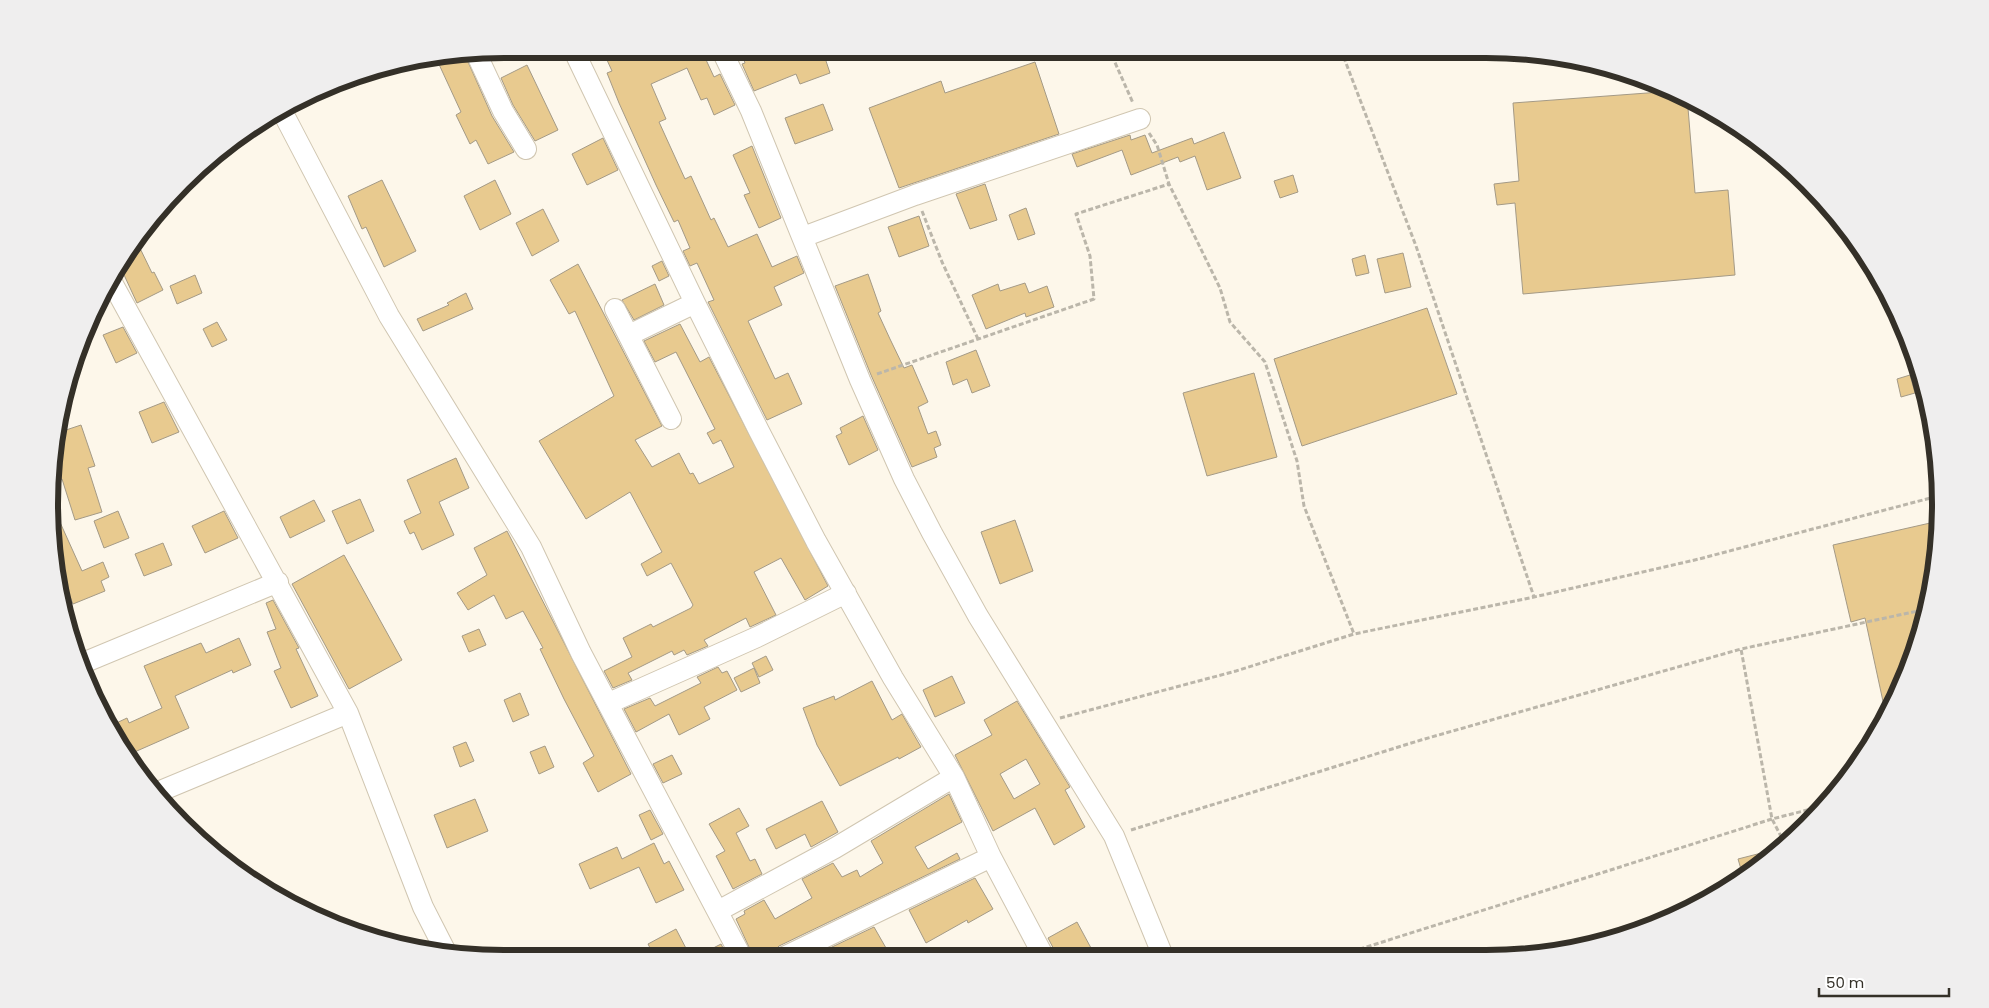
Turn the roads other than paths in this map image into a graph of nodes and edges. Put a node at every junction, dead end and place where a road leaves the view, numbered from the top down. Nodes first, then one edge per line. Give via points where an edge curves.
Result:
1 (577, 57) edge
2 (725, 57) edge
3 (478, 58) edge
4 (284, 115) edge
5 (1140, 120) road end
6 (526, 149) dead end
7 (803, 237) junction
8 (115, 286) edge
9 (694, 303) junction
10 (615, 309) dead end
11 (629, 334) junction
12 (671, 419) dead end
13 (278, 582) junction
14 (846, 594) junction
15 (86, 662) edge
16 (609, 703) junction
17 (348, 713) junction
18 (954, 778) junction
19 (162, 790) edge
20 (990, 857) junction
21 (718, 911) junction
22 (443, 947) edge
23 (738, 951) edge
24 (798, 951) edge
25 (1041, 951) edge
26 (1161, 951) edge

1 - 9 street
2 - 7 street
3 - 6 street via 503,111
4 - 16 street via 389,316 531,547
5 - 7 street via 915,195
7 - 26 street via 860,380 932,534 1114,836
8 - 13 street
9 - 11 street
9 - 14 street
10 - 11 street
11 - 12 street
13 - 15 street
13 - 17 street
14 - 16 street
14 - 18 street
16 - 21 street
17 - 19 street
17 - 22 street via 423,907
18 - 20 street
18 - 21 street via 835,848
20 - 24 street
20 - 25 street
21 - 23 street

